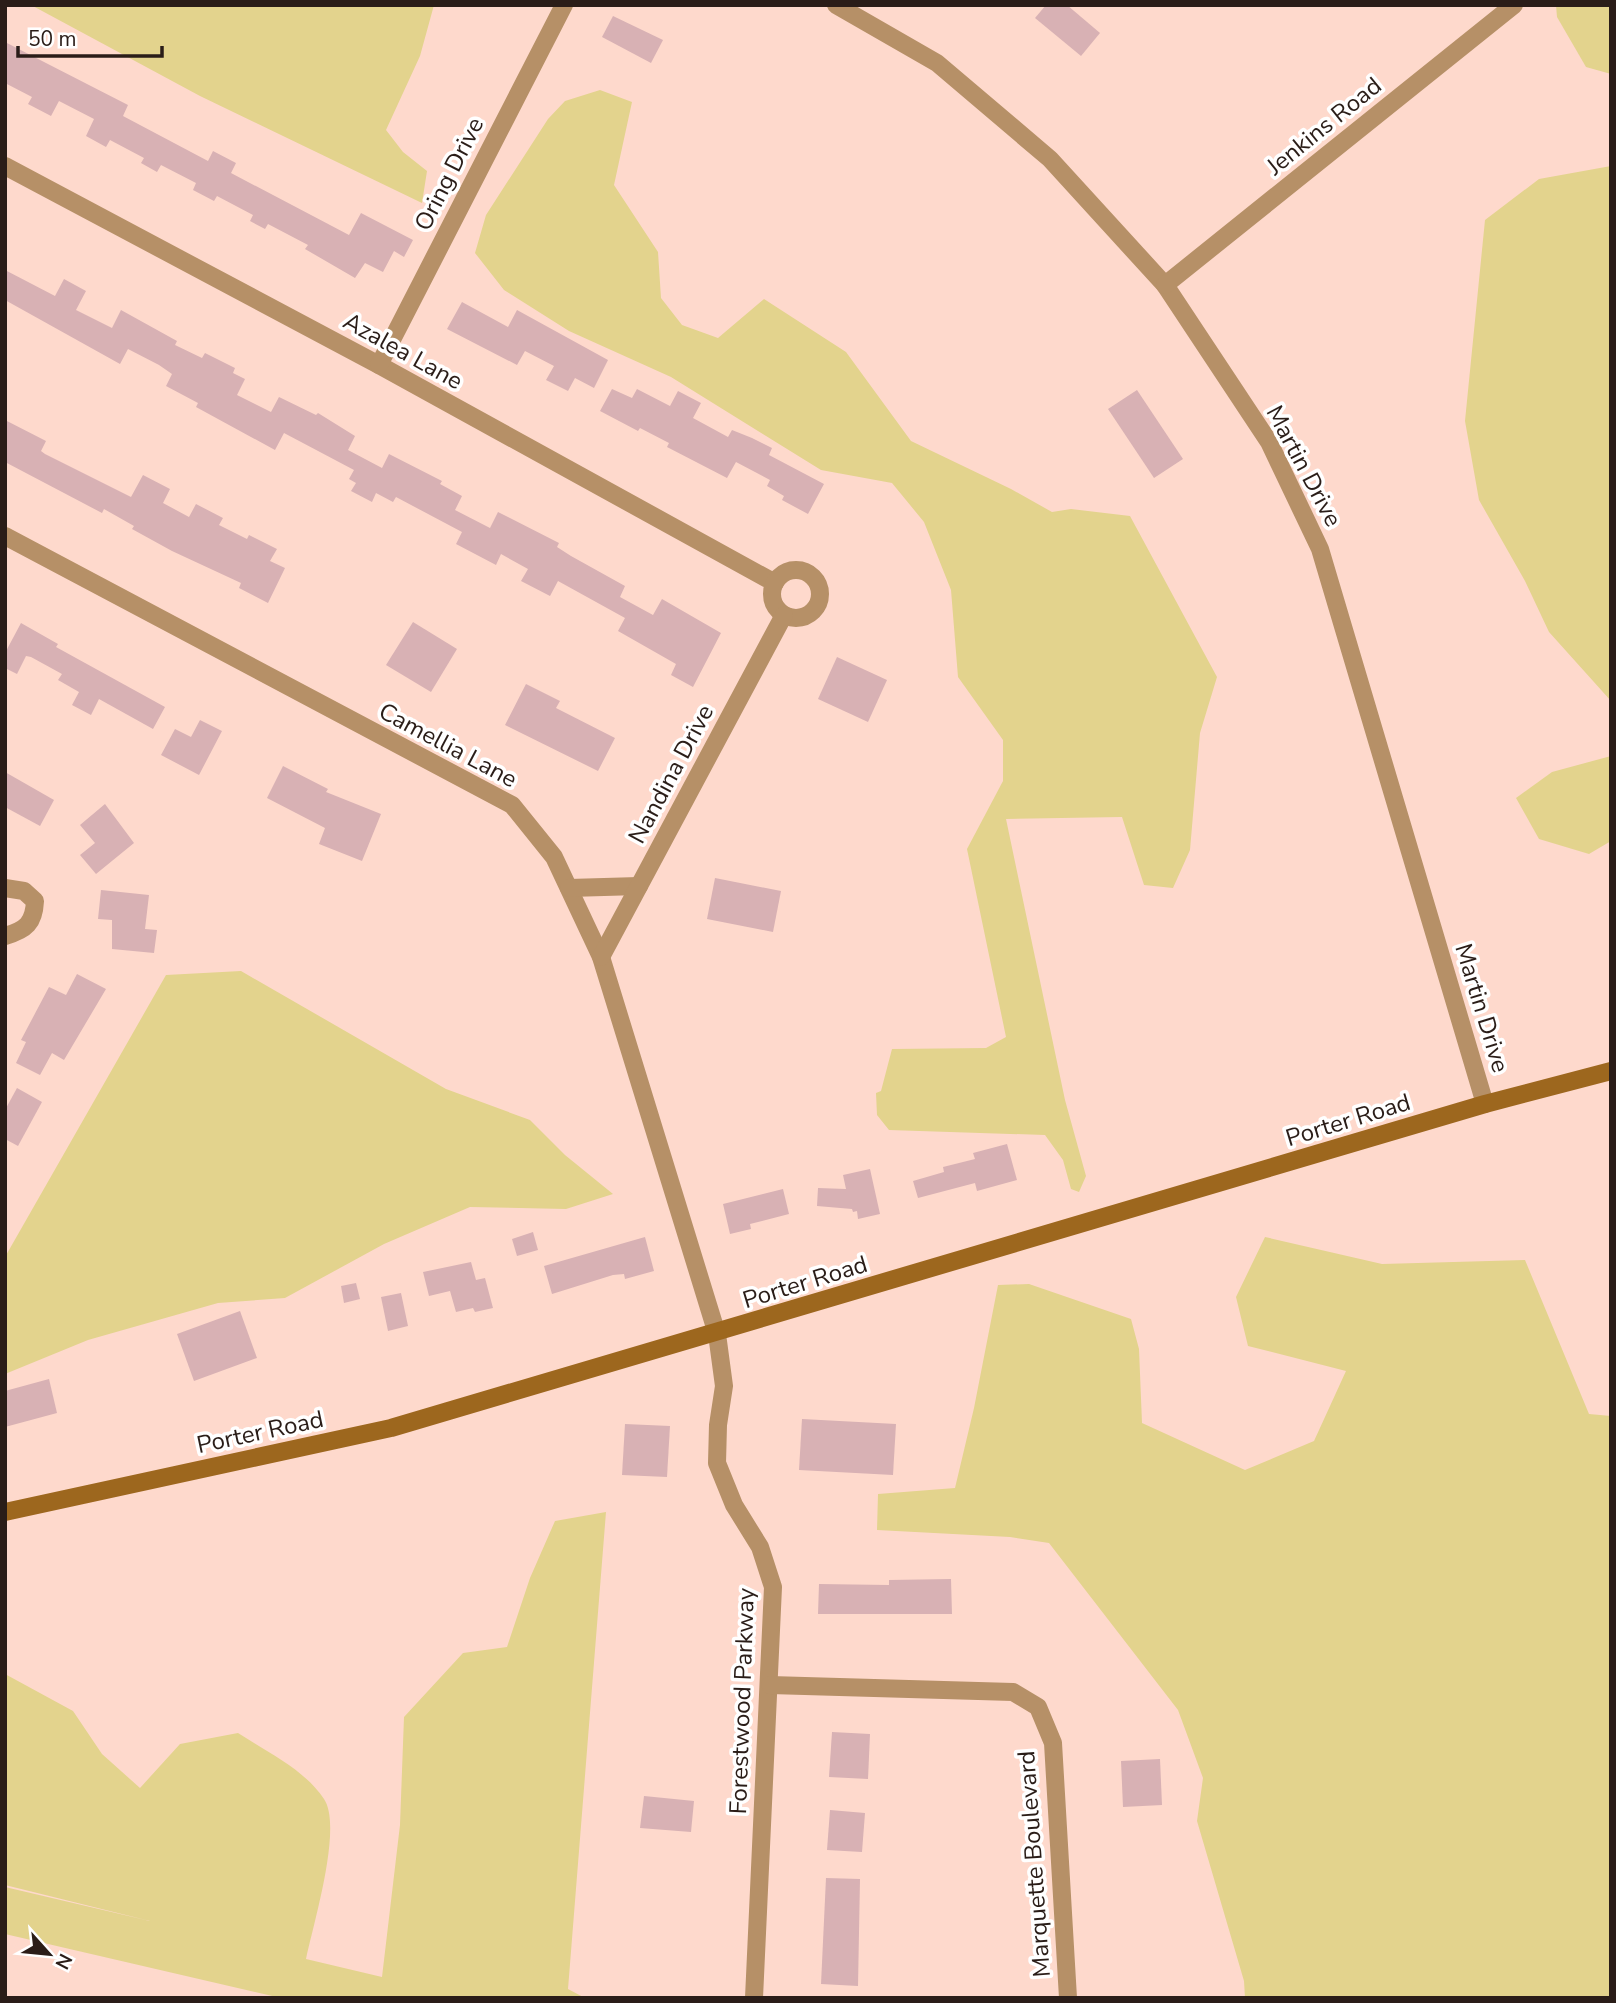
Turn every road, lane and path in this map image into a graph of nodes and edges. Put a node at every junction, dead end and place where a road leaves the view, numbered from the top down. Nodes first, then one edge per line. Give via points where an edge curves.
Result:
1 (564, 5) edge
2 (836, 5) edge
3 (1514, 5) edge
4 (5, 166) edge
5 (1165, 285) junction
6 (379, 365) junction
7 (5, 536) edge
8 (775, 583) junction
9 (784, 615) junction
10 (639, 886) junction
11 (5, 888) edge
12 (569, 888) junction
13 (5, 936) edge
14 (601, 957) junction
15 (1611, 1071) edge
16 (1485, 1104) junction
17 (717, 1334) junction
18 (5, 1512) edge
19 (770, 1685) junction
20 (754, 1998) edge
21 (1068, 1998) edge

1 - 6 street, Oring Drive
2 - 5 street, Martin Drive via 937,63 1013,127 1050,159
3 - 5 street, Jenkins Road
4 - 6 street, Azalea Lane
5 - 16 street, Martin Drive via 1269,442 1320,550
6 - 8 street, Azalea Lane
7 - 12 street, Camellia Lane via 512,805 554,857
8 - 9 street via 772,598
8 - 9 street via 794,570 810,574 820,587 815,610 800,618
9 - 10 street, Nandina Drive
10 - 12 street
10 - 14 street, Nandina Drive
11 - 13 street via 24,891 35,901 34,916 21,932
12 - 14 street, Camellia Lane
14 - 17 street, Camellia Lane
15 - 16 main road, Porter Road
16 - 17 main road, Porter Road
17 - 18 main road, Porter Road via 387,1429
17 - 19 street, Forestwood Parkway via 724,1386 717,1463 734,1505 760,1547 773,1587
19 - 20 street, Forestwood Parkway
19 - 21 street, Marquette Boulevard via 1013,1692 1038,1707 1053,1743

